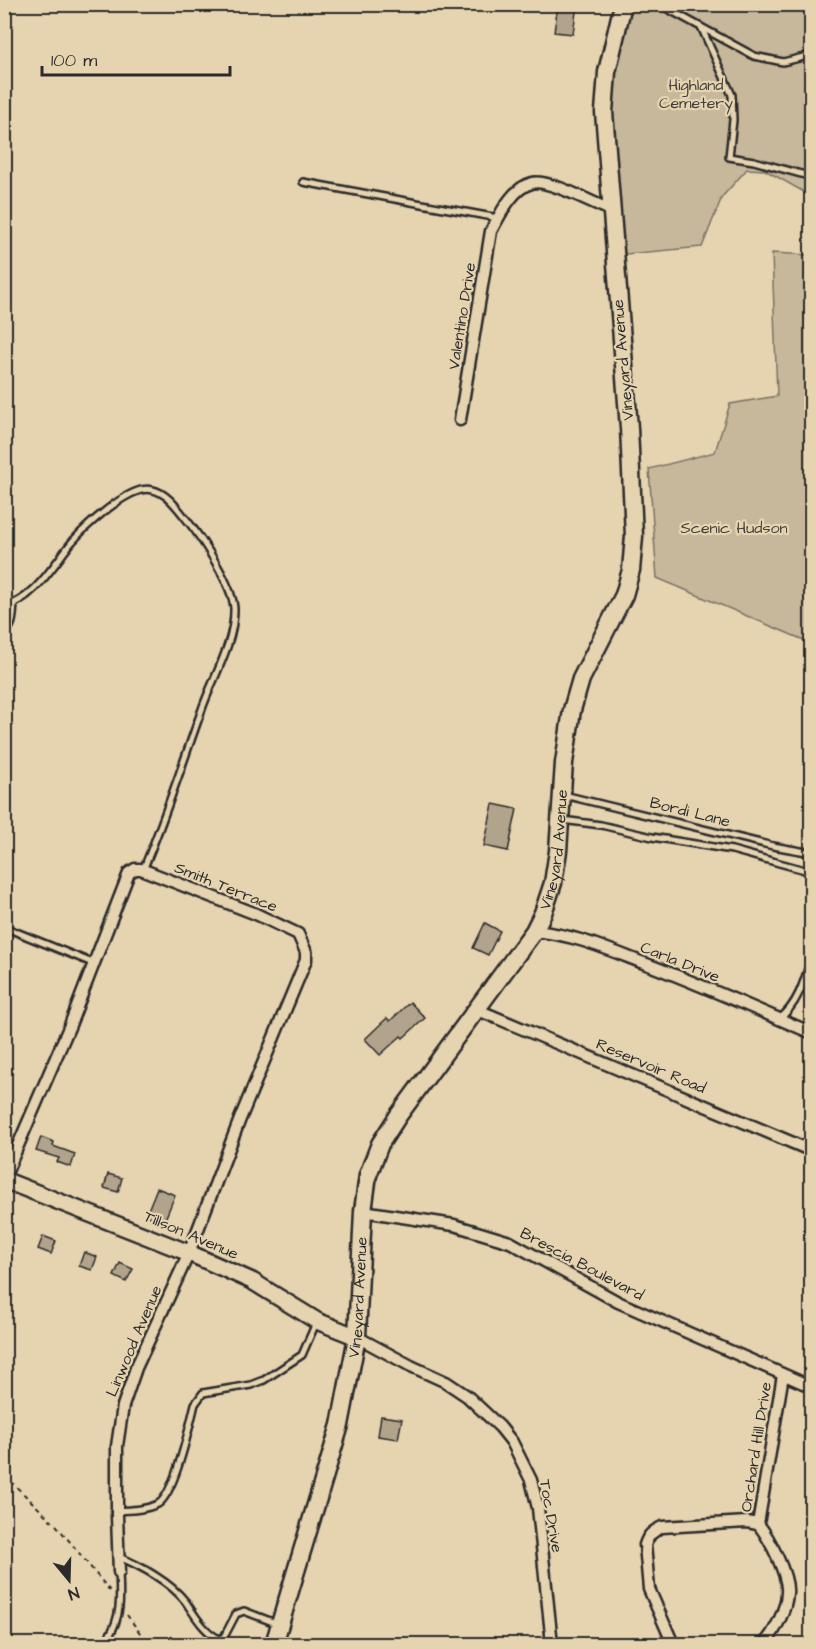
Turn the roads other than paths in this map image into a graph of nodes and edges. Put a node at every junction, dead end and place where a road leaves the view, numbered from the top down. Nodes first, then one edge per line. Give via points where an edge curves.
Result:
1 (623, 4) edge
2 (655, 4) edge
3 (702, 29) junction
4 (812, 54) edge
5 (812, 177) edge
6 (303, 182) dead end
7 (611, 210) junction
8 (498, 218) junction
9 (460, 420) dead end
10 (14, 604) junction
11 (4, 607) edge
12 (4, 633) edge
13 (562, 795) junction
14 (561, 820) junction
15 (812, 853) edge
16 (143, 870) junction
17 (812, 872) edge
18 (4, 927) edge
19 (534, 931) junction
20 (812, 956) edge
21 (95, 964) junction
22 (478, 1010) junction
23 (779, 1019) junction
24 (812, 1033) edge
25 (812, 1151) edge
26 (4, 1179) edge
27 (363, 1211) junction
28 (189, 1253) junction
29 (317, 1321) junction
30 (357, 1337) junction
31 (783, 1376) junction
32 (812, 1387) edge
33 (117, 1511) junction
34 (758, 1524) junction
35 (119, 1557) junction
36 (119, 1572) joint
37 (278, 1624) junction
38 (109, 1636) dead end
39 (273, 1644) edge
40 (552, 1644) edge
41 (673, 1644) edge
42 (764, 1644) edge

1 - 7 main road, Vineyard Avenue via 607,72 604,112
2 - 3 lane
3 - 4 lane via 754,56 783,63
3 - 5 lane via 732,95 729,157
6 - 8 lane
7 - 8 street, Valentino Drive via 549,184 533,182 518,191
7 - 13 main road, Vineyard Avenue via 634,536 624,595 581,679 572,710
8 - 9 street, Valentino Drive via 490,231
10 - 11 lane
10 - 12 lane via 12,623
10 - 16 lane via 33,591 75,539 97,519 129,494 144,489 155,490 172,501 225,580 234,607 229,643
13 - 14 main road, Vineyard Avenue
13 - 15 lane, Bordi Lane
14 - 17 lane via 732,850
14 - 19 main road, Vineyard Avenue via 553,883
16 - 21 street via 129,873
16 - 28 street, Smith Terrace via 292,930 306,952 290,1002
18 - 21 lane
19 - 22 main road, Vineyard Avenue
19 - 23 street, Carla Drive via 582,939
20 - 23 lane via 799,993 789,1012
21 - 26 street
22 - 25 street, Reservoir Road
22 - 27 main road, Vineyard Avenue via 380,1144 368,1175
23 - 24 street, Carla Drive
26 - 28 street, Tillson Avenue
27 - 30 main road, Vineyard Avenue
27 - 31 street, Brescia Boulevard via 454,1225 510,1242 618,1302
28 - 29 street, Tillson Avenue via 252,1281
28 - 33 street, Linwood Avenue via 136,1368 123,1406 117,1446
29 - 30 street, Tillson Avenue
29 - 33 lane via 302,1354 264,1380 203,1393 195,1404 166,1497 146,1508
30 - 37 main road, Vineyard Avenue via 340,1425
30 - 40 street, Toc Drive via 467,1396 512,1442 531,1480 538,1508
31 - 32 street, Brescia Boulevard
31 - 34 street, Orchard Hill Drive
33 - 35 street, Linwood Avenue
34 - 41 street, Orchard Hill Drive via 662,1527 647,1539 650,1589
34 - 42 street, Orchard Hill Drive via 785,1579 787,1593
35 - 36 street, Linwood Avenue
35 - 37 lane via 145,1568 168,1586 219,1639 236,1614 244,1611
36 - 38 lane, Linwood Avenue via 120,1604
37 - 39 main road, Vineyard Avenue

